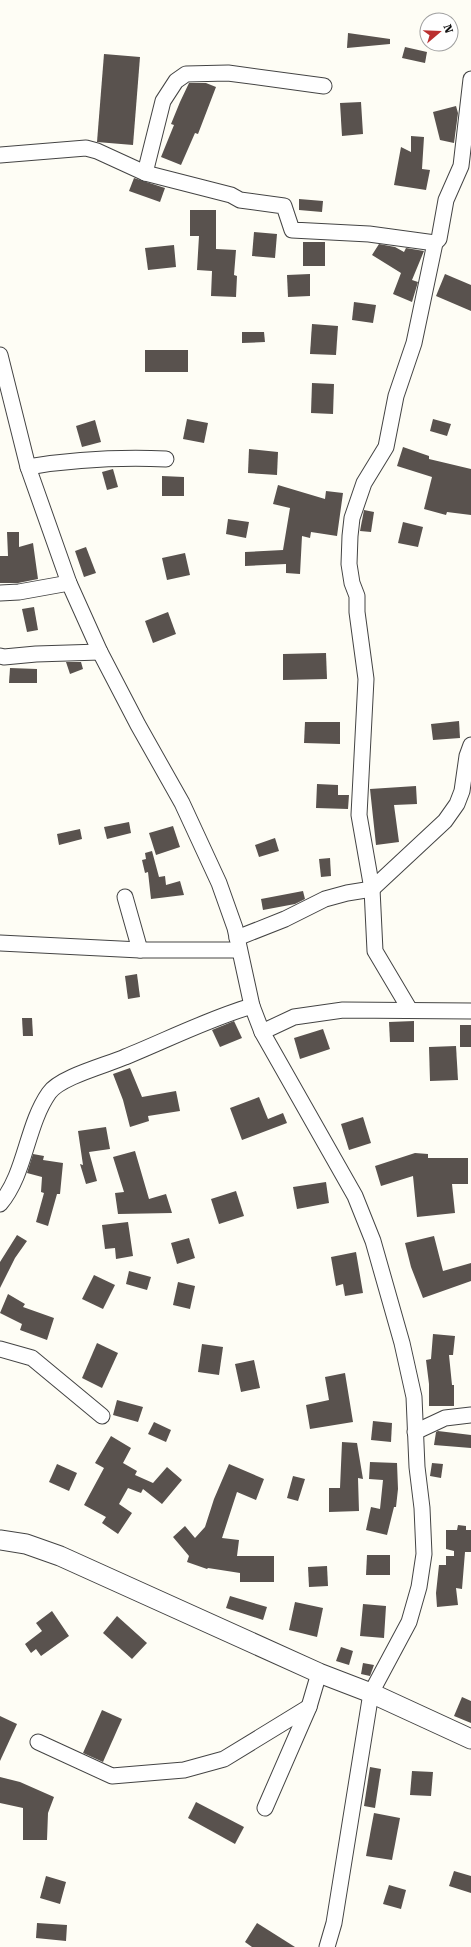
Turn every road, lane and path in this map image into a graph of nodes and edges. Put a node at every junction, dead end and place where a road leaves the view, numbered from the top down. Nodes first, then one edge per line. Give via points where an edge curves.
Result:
1 (471, 79) edge
2 (324, 86) dead end
3 (0, 155) edge
4 (466, 167) edge
5 (144, 173) junction
6 (435, 242) junction
7 (0, 355) edge
8 (166, 459) dead end
9 (28, 467) junction
10 (69, 583) junction
11 (0, 593) edge
12 (100, 652) junction
13 (0, 656) edge
14 (471, 745) edge
15 (372, 889) junction
16 (125, 897) dead end
17 (0, 943) edge
18 (238, 944) junction
19 (140, 950) junction
20 (252, 1006) junction
21 (410, 1010) junction
22 (471, 1011) edge
23 (262, 1032) junction
24 (0, 1204) edge
25 (0, 1348) edge
26 (471, 1415) edge
27 (102, 1416) dead end
28 (415, 1432) junction
29 (0, 1540) edge
30 (319, 1673) junction
31 (370, 1693) junction
32 (309, 1707) junction
33 (471, 1739) edge
34 (38, 1742) dead end
35 (264, 1808) dead end
36 (327, 1947) edge

1 - 4 street
2 - 5 street via 228,73 186,74 176,81 163,101
3 - 5 street via 86,148
4 - 6 street via 446,200 439,239
5 - 6 street via 231,194 240,200 284,206 292,230 368,234
6 - 15 street via 414,343 396,396 386,447 364,483 352,518 350,536 349,564 357,596 366,679 359,815
7 - 9 street
8 - 9 street via 119,457 71,460
9 - 10 street
10 - 11 street
10 - 12 street
12 - 13 street
12 - 18 street via 182,803 219,883
14 - 15 street via 457,804 445,820
15 - 18 street via 325,899
15 - 21 street via 375,951
16 - 19 street
17 - 19 street
18 - 19 street
18 - 20 street
20 - 23 street
20 - 24 street via 231,1012 80,1074 49,1092 14,1181
21 - 22 street
21 - 23 street via 343,1010 294,1017
23 - 28 street via 355,1196 374,1241 412,1389
25 - 27 street via 32,1358
26 - 28 street via 444,1418
28 - 31 street via 424,1554 409,1622
29 - 30 street via 26,1544 60,1556
30 - 31 street
30 - 32 street
31 - 33 street
31 - 36 street via 334,1922
32 - 34 street via 224,1759 184,1770 112,1776
32 - 35 street

